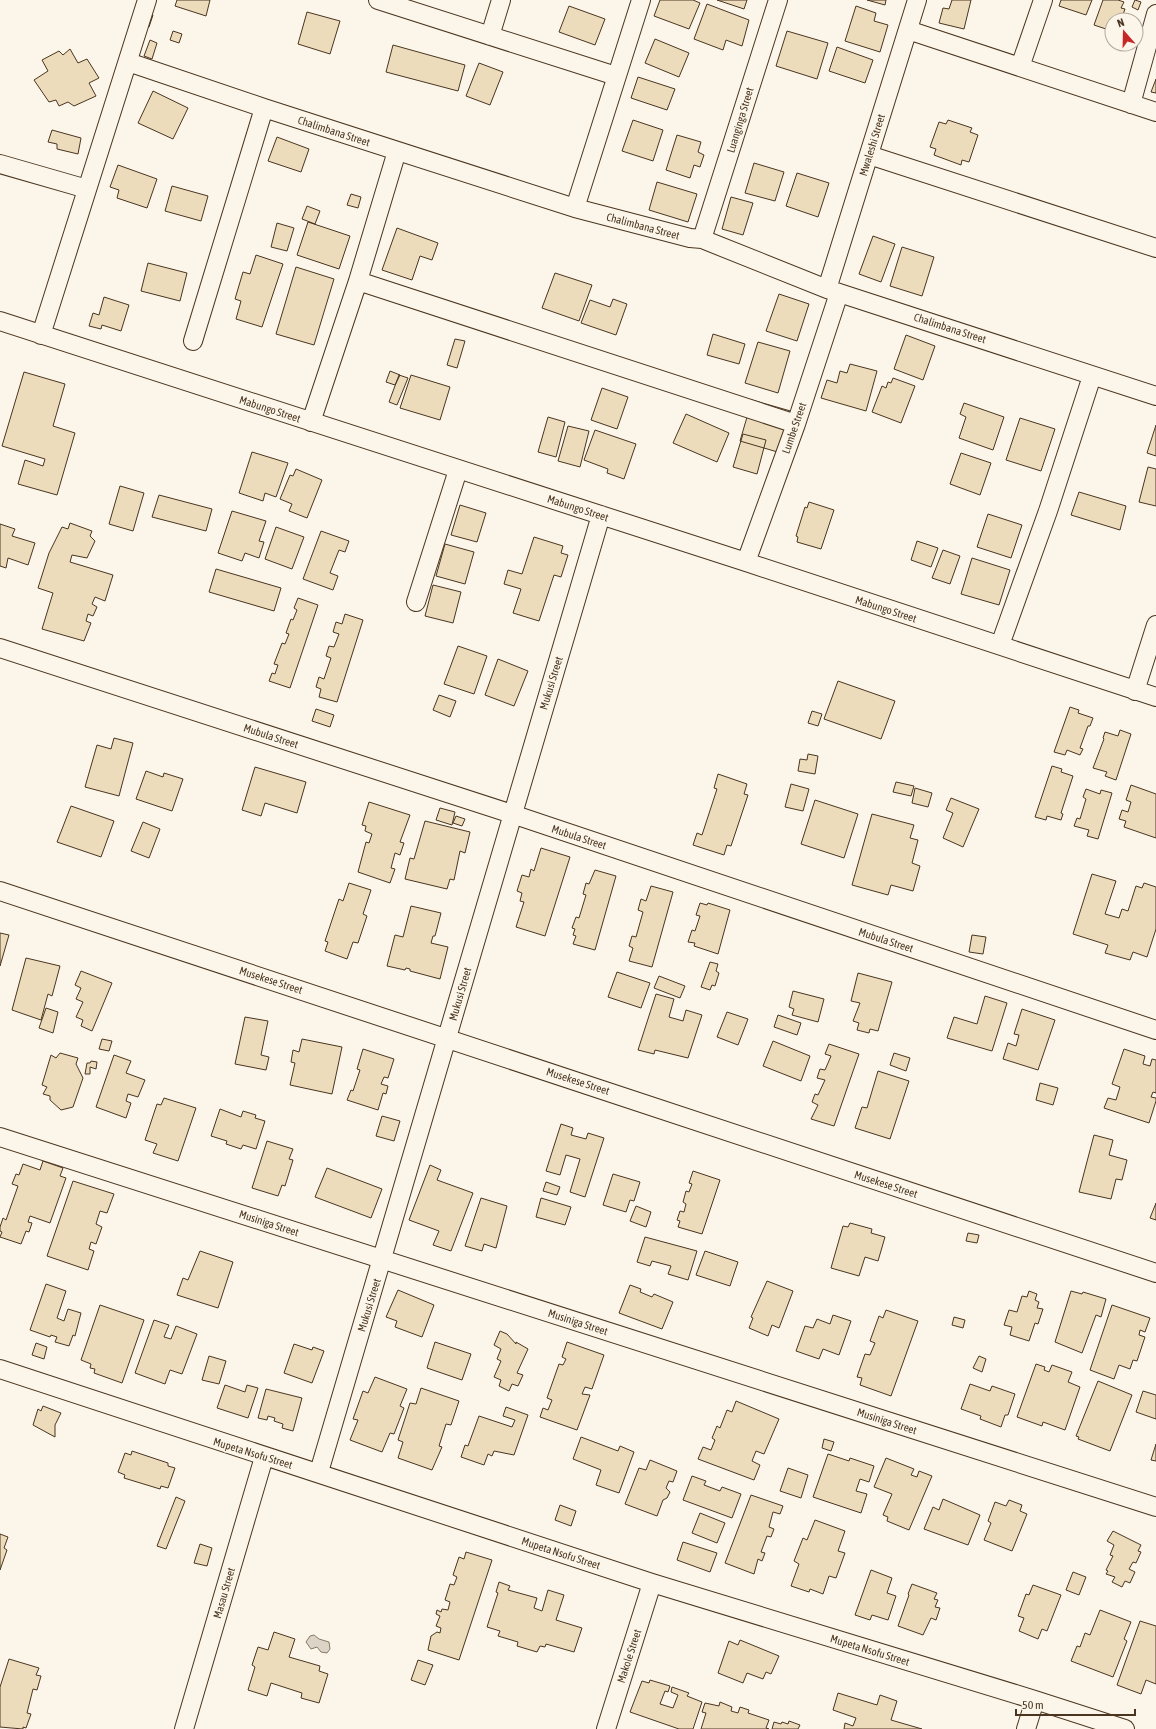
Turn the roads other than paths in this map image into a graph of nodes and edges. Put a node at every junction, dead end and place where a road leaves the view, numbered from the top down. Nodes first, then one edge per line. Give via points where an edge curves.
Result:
1 (147, 0) edge
2 (378, 0) edge
3 (501, 0) edge
4 (640, 0) edge
5 (778, 0) edge
6 (917, 0) edge
7 (1042, 0) edge
8 (1156, 14) edge
9 (908, 30) junction
10 (490, 36) junction
11 (128, 62) junction
12 (1020, 67) junction
13 (616, 76) junction
14 (1131, 104) junction
15 (264, 108) junction
16 (1156, 112) edge
17 (397, 151) junction
18 (869, 155) junction
19 (0, 164) edge
20 (87, 189) junction
21 (575, 208) junction
22 (702, 239) junction
23 (1156, 248) edge
24 (358, 281) junction
25 (833, 291) junction
26 (0, 321) edge
27 (41, 335) junction
28 (193, 341) dead end
29 (1092, 376) junction
30 (1156, 396) edge
31 (311, 422) junction
32 (796, 424) junction
33 (458, 470) junction
34 (601, 515) junction
35 (746, 562) junction
36 (416, 602) dead end
37 (1156, 625) edge
38 (1000, 645) junction
39 (0, 648) edge
40 (1135, 691) junction
41 (1156, 697) edge
42 (512, 814) junction
43 (0, 891) edge
44 (1156, 1030) edge
45 (448, 1038) junction
46 (0, 1137) edge
47 (382, 1259) junction
48 (1156, 1274) edge
49 (0, 1369) edge
50 (264, 1457) junction
51 (319, 1472) junction
52 (1156, 1507) edge
53 (652, 1583) junction
54 (1035, 1700) junction
55 (184, 1729) edge
56 (606, 1729) edge
57 (1026, 1729) edge
58 (1125, 1729) edge

1 - 11 street
2 - 10 street
3 - 10 street
4 - 13 street
5 - 22 street, Luanginga Street
6 - 9 street, Mwaleshi Street
7 - 12 street
8 - 14 street
9 - 12 street
9 - 18 street, Mwaleshi Street
10 - 13 street
11 - 15 street, Chalimbana Street
11 - 20 street
12 - 14 street
13 - 21 street
14 - 16 street
15 - 17 street, Chalimbana Street
15 - 28 street
17 - 21 street, Chalimbana Street
17 - 24 street
18 - 23 street
18 - 25 street, Mwaleshi Street
19 - 20 street
20 - 27 street
21 - 22 street, Chalimbana Street
22 - 25 street, Chalimbana Street
24 - 31 street
24 - 32 street
25 - 29 street, Chalimbana Street
25 - 32 street, Lumbe Street
26 - 27 street, Mabungo Street
27 - 31 street, Mabungo Street
29 - 30 street, Chalimbana Street
29 - 38 street via 1048,511
31 - 33 street, Mabungo Street
32 - 35 street, Lumbe Street
33 - 34 street, Mabungo Street
33 - 36 street
34 - 35 street, Mabungo Street
34 - 42 street, Mukusi Street
35 - 38 street, Mabungo Street
37 - 40 street
38 - 40 street, Mabungo Street
39 - 42 street, Mubula Street
40 - 41 street, Mabungo Street
42 - 44 street, Mubula Street
42 - 45 street, Mukusi Street
43 - 45 street, Musekese Street
45 - 47 street, Mukusi Street
45 - 48 street, Musekese Street
46 - 47 street, Musiniga Street
47 - 51 street, Mukusi Street
47 - 52 street, Musiniga Street
49 - 50 street, Mupeta Nsofu Street
50 - 51 street, Mupeta Nsofu Street
50 - 55 street, Masau Street
51 - 53 street, Mupeta Nsofu Street
53 - 54 street, Mupeta Nsofu Street
53 - 56 street, Makole Street
54 - 57 street
54 - 58 street, Mupeta Nsofu Street

